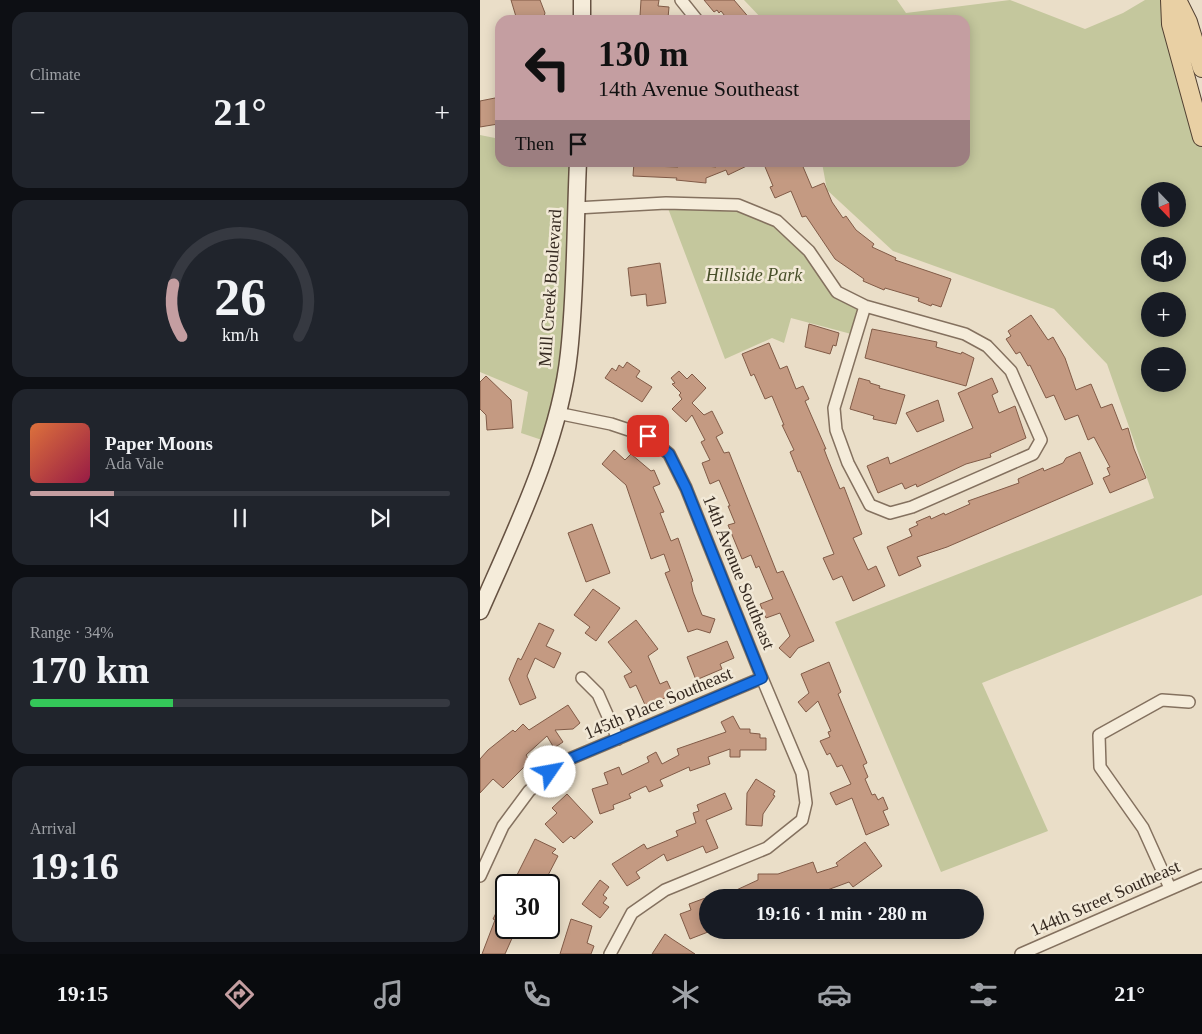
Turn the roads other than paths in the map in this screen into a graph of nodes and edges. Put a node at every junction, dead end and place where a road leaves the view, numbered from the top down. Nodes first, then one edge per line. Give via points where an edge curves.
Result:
1 (582, 0) edge
2 (681, 0) edge
3 (1170, 0) edge
4 (1177, 0) edge
5 (582, 15) edge
6 (690, 15) edge
7 (1202, 68) edge
8 (1202, 137) edge
9 (578, 167) edge
10 (576, 208) junction
11 (865, 306) junction
12 (557, 412) junction
13 (480, 611) edge
14 (582, 678) dead end
15 (762, 678) junction
16 (1189, 702) dead end
17 (618, 739) junction
18 (1202, 875) edge
19 (480, 876) edge
20 (1170, 888) junction
21 (610, 952) edge
22 (1021, 954) edge

1 - 5 street
2 - 6 street
3 - 8 main road via 1172,24
4 - 7 main road via 1188,22
9 - 10 street, Mill Creek Boulevard
10 - 11 street via 666,203 738,205 777,221 809,251 837,292
10 - 12 street, Mill Creek Boulevard via 569,354
11 - 11 street via 834,408 836,430 848,463 870,505 890,513 912,507 1033,454 1041,440 1011,371 987,346 965,334
12 - 13 street, Mill Creek Boulevard via 533,491
12 - 15 street, 14th Avenue Southeast via 648,436 669,454 686,488
14 - 17 street via 598,694
15 - 17 street, 145th Place Southeast
15 - 21 street, 14th Avenue Southeast via 802,773 806,803 802,820 767,848 664,890 632,914
16 - 20 street via 1162,700 1098,735 1100,767 1143,828
17 - 19 street, 145th Place Southeast via 560,763 529,791 503,826
18 - 20 street, 144th Street Southeast
20 - 22 street, 144th Street Southeast

